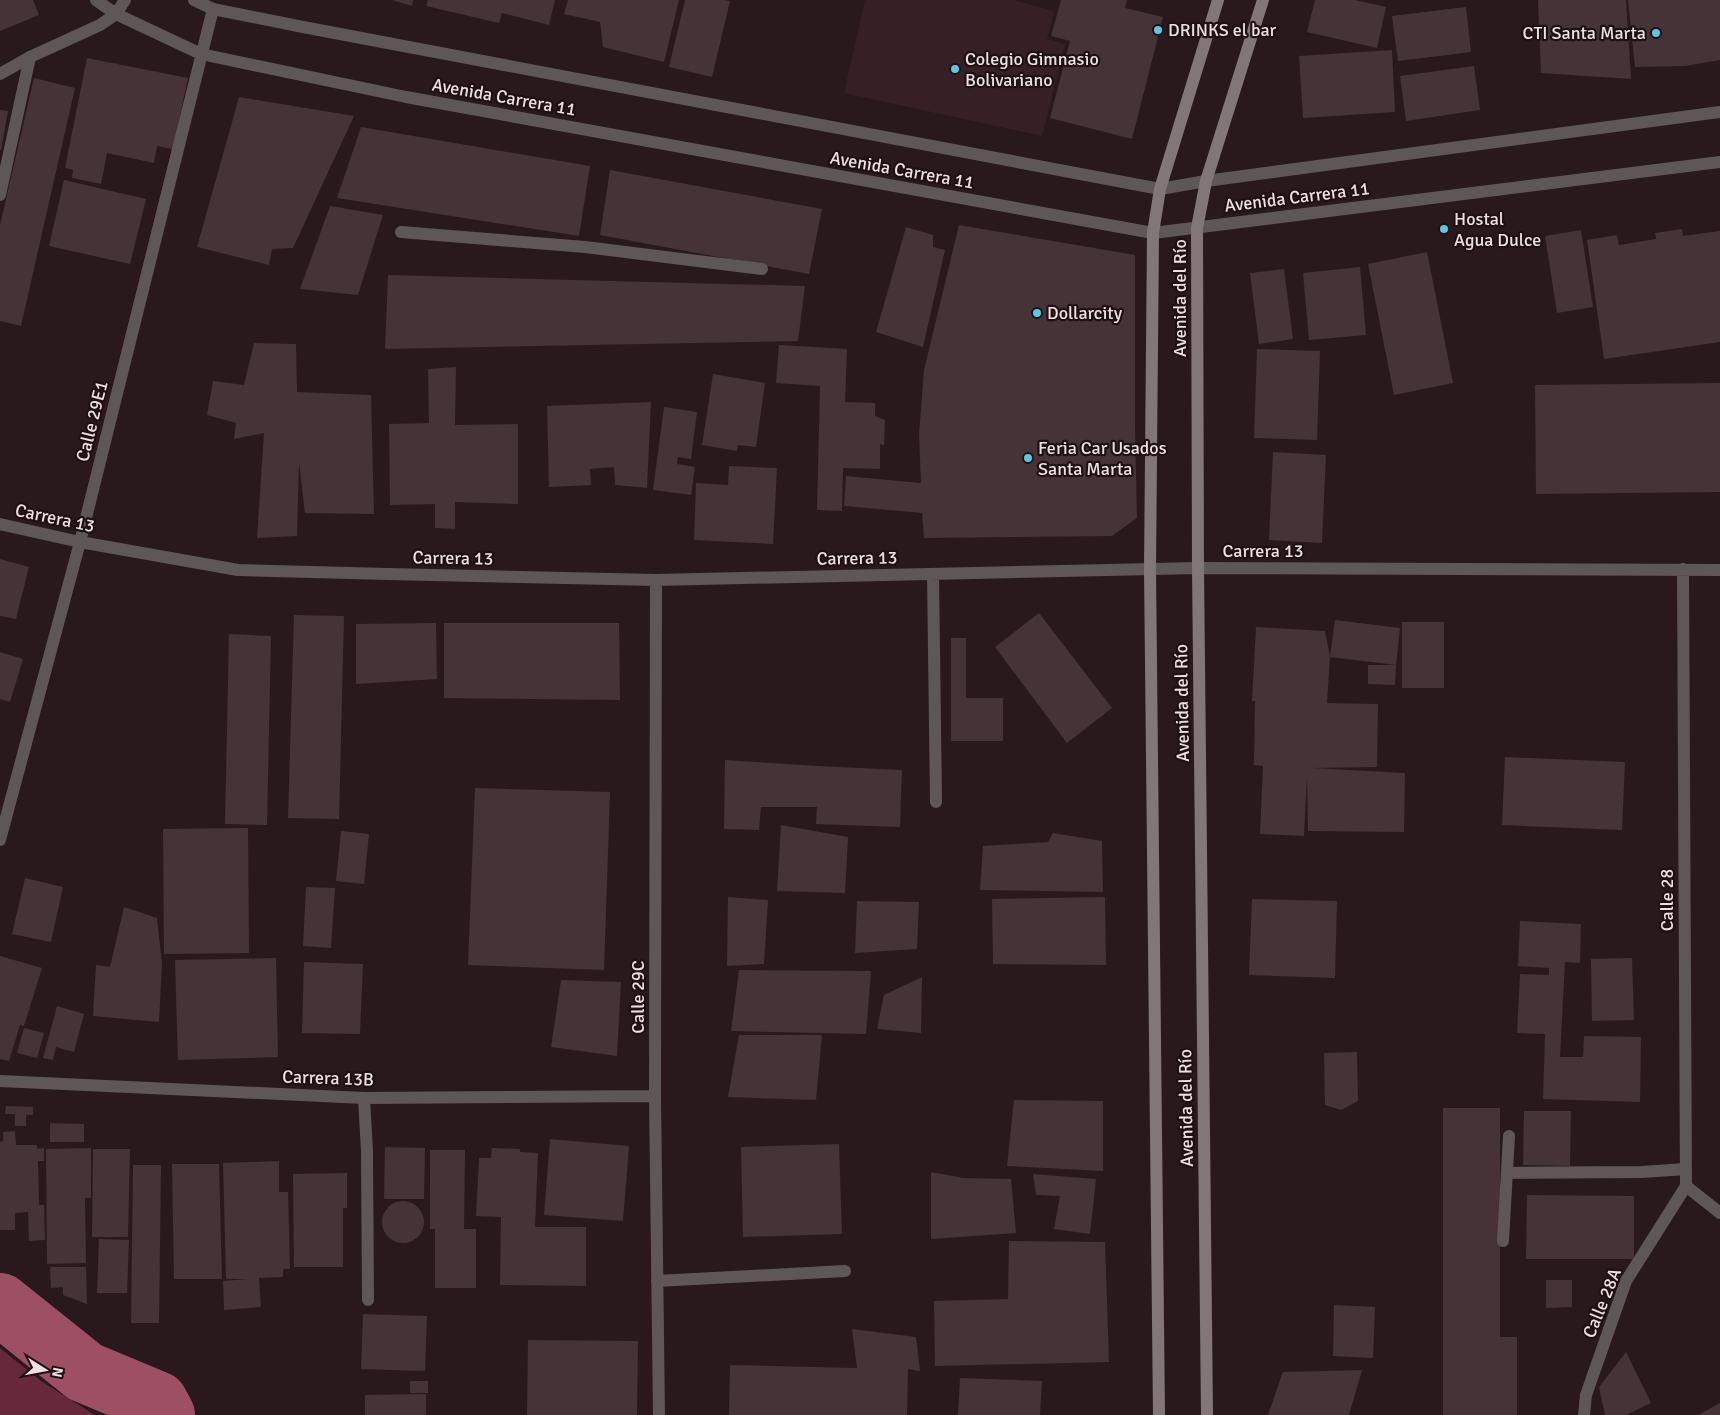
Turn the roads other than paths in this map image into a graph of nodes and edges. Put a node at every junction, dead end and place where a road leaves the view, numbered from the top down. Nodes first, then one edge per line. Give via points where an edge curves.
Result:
1 (96, 0) edge
2 (125, 0) edge
3 (194, 0) edge
4 (1218, 0) edge
5 (1263, 0) edge
6 (213, 9) junction
7 (116, 14) junction
8 (201, 54) junction
9 (30, 57) junction
10 (0, 74) edge
11 (1720, 112) edge
12 (1720, 162) edge
13 (1206, 181) junction
14 (1160, 189) junction
15 (0, 195) edge
16 (1197, 228) junction
17 (401, 232) dead end
18 (1153, 233) junction
19 (762, 269) dead end
20 (0, 524) edge
21 (80, 542) junction
22 (1198, 568) junction
23 (1683, 569) junction
24 (1150, 570) junction
25 (1720, 570) edge
26 (932, 574) junction
27 (656, 580) junction
28 (936, 802) dead end
29 (0, 840) edge
30 (0, 1081) edge
31 (655, 1096) junction
32 (364, 1098) junction
33 (1509, 1136) dead end
34 (1686, 1169) junction
35 (1507, 1173) junction
36 (1686, 1186) junction
37 (1720, 1213) edge
38 (1503, 1242) dead end
39 (845, 1272) dead end
40 (658, 1281) junction
41 (368, 1300) dead end
42 (659, 1415) edge
43 (1159, 1415) edge
44 (1206, 1415) edge
45 (1584, 1415) edge

1 - 7 street, Avenida Carrera 11
2 - 7 street
3 - 6 street, Avenida Carrera 11
4 - 14 main road, Avenida del Río
5 - 13 main road, Avenida del Río
6 - 8 street, Calle 29E1
6 - 14 street, Avenida Carrera 11
7 - 8 street, Avenida Carrera 11
7 - 9 street via 100,25
8 - 18 street, Avenida Carrera 11 via 406,97
8 - 21 street, Calle 29E1
9 - 10 street
9 - 15 street
11 - 13 street, Avenida Carrera 11
12 - 16 street, Avenida Carrera 11
13 - 14 street, Avenida Carrera 11
13 - 16 main road, Avenida del Río
14 - 18 main road, Avenida del Río
16 - 18 street, Avenida Carrera 11
16 - 22 main road, Avenida del Río
17 - 19 street via 584,248
18 - 24 main road, Avenida del Río
20 - 21 street, Carrera 13
21 - 27 street, Carrera 13 via 238,570
21 - 29 street, Calle 29E1
22 - 23 street, Carrera 13
22 - 24 street, Carrera 13
22 - 44 main road, Avenida del Río
23 - 25 street, Carrera 13
23 - 34 street, Calle 28
24 - 26 street, Carrera 13
24 - 43 main road, Avenida del Río
26 - 27 street, Carrera 13
26 - 28 street
27 - 31 street, Calle 29C
30 - 32 street, Carrera 13B
31 - 32 street, Carrera 13B
31 - 40 street, Calle 29C
32 - 41 street
33 - 35 street
34 - 35 street
34 - 36 street, Calle 28
35 - 38 street
36 - 37 street
36 - 45 street, Calle 28A via 1626,1281 1586,1395
39 - 40 street
40 - 42 street, Calle 29C

